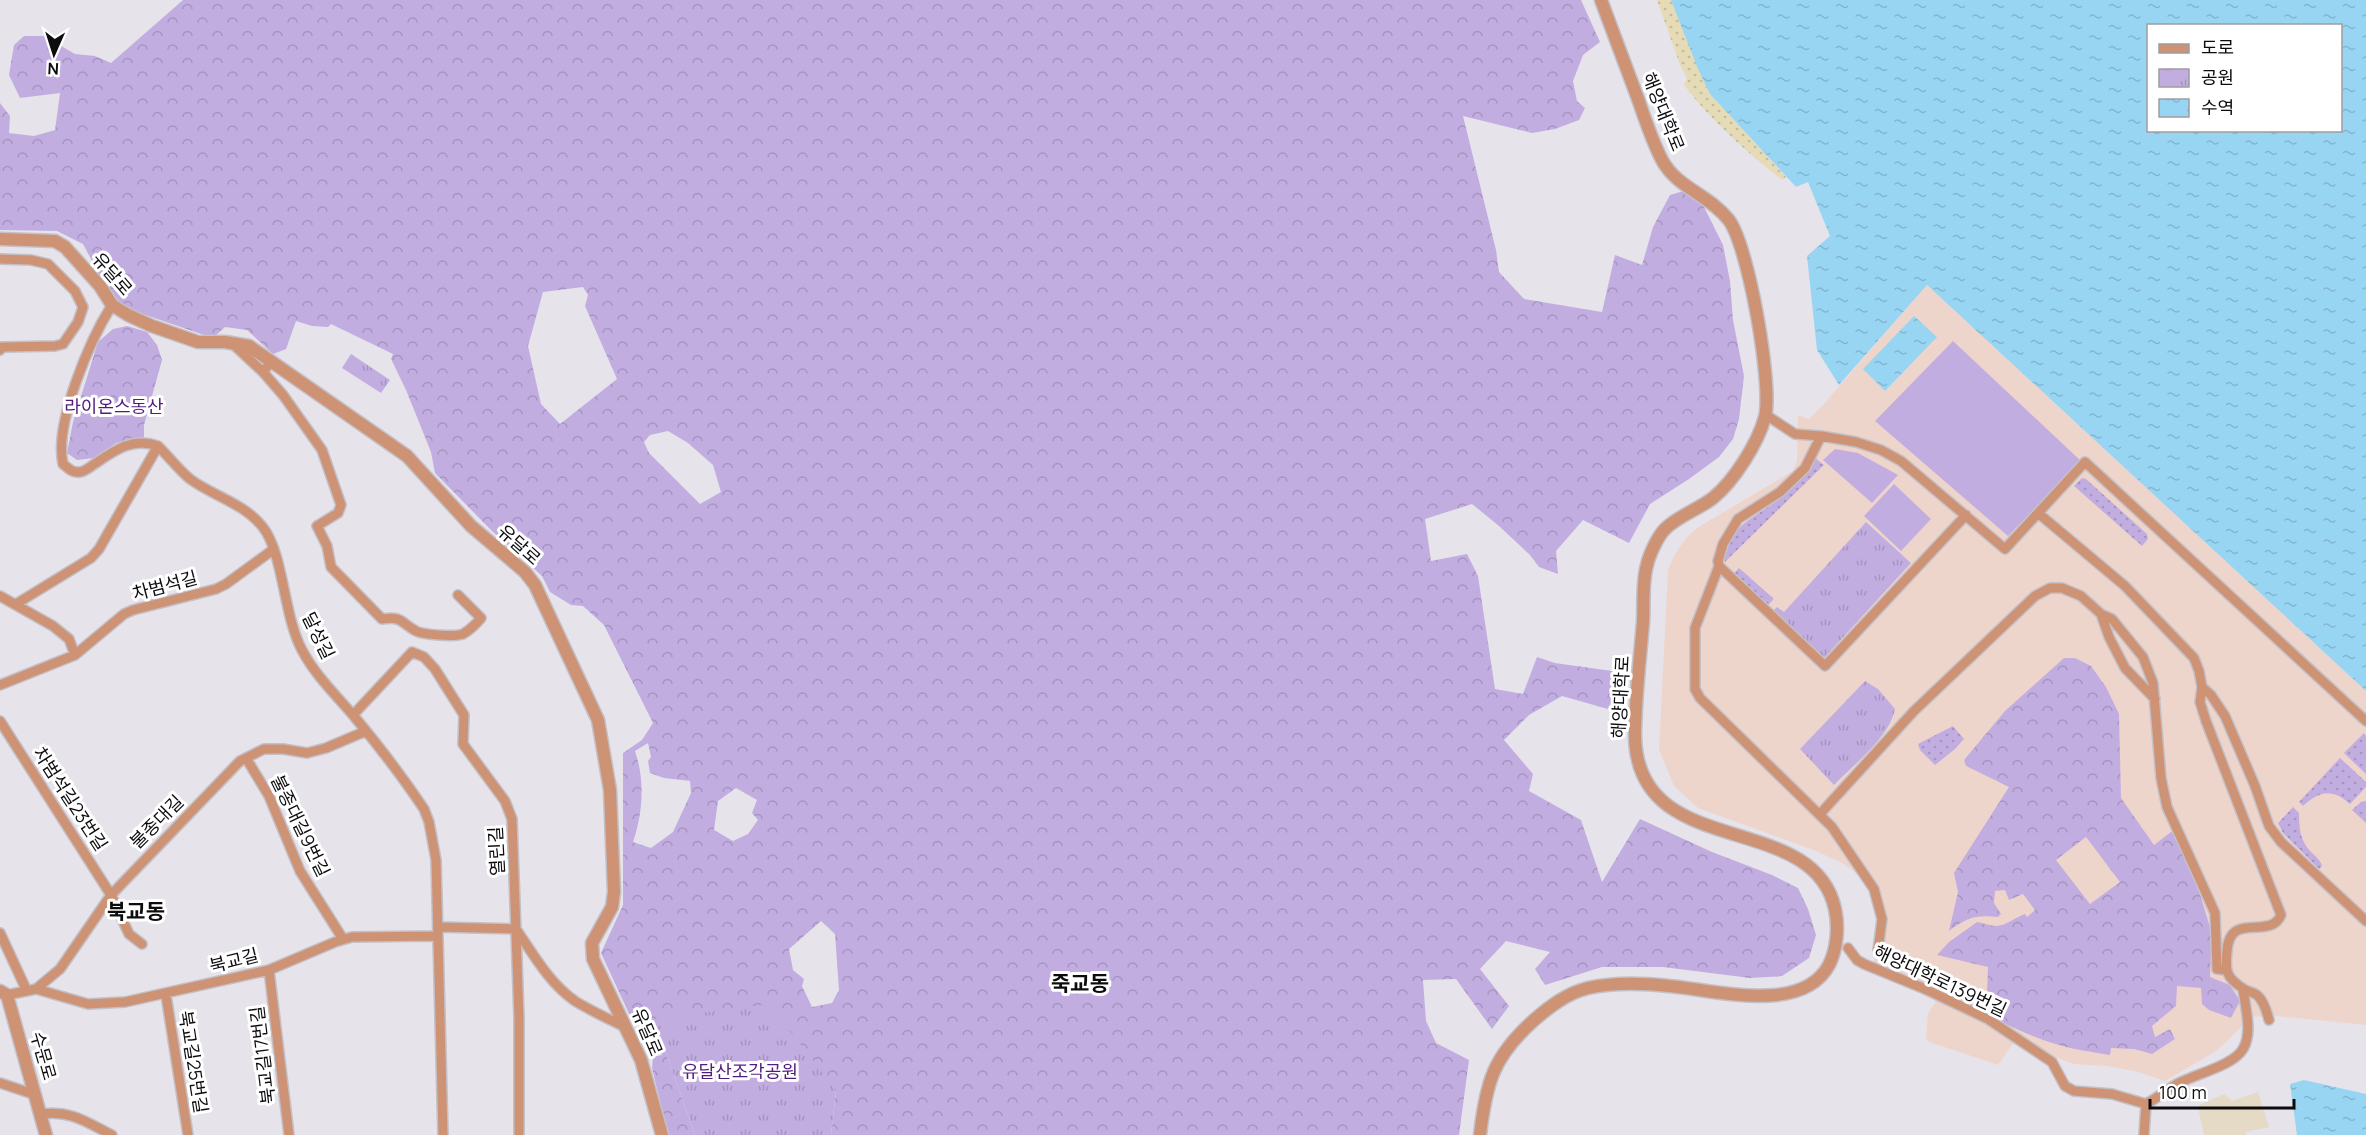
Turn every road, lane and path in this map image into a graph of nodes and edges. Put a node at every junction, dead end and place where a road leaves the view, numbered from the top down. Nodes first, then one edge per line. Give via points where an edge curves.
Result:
1 (1601, 0) edge
2 (0, 239) edge
3 (0, 259) edge
4 (112, 305) junction
5 (234, 345) junction
6 (0, 350) edge
7 (271, 362) junction
8 (263, 372) junction
9 (1766, 415) junction
10 (1821, 436) junction
11 (159, 446) junction
12 (2038, 513) junction
13 (1966, 515) junction
14 (274, 549) junction
15 (1719, 566) junction
16 (458, 595) dead end
17 (0, 596) edge
18 (16, 604) junction
19 (2101, 614) junction
20 (75, 655) junction
21 (0, 685) edge
22 (2202, 687) junction
23 (2155, 699) junction
24 (353, 715) junction
25 (2366, 721) edge
26 (0, 722) edge
27 (366, 731) junction
28 (246, 758) junction
29 (1820, 814) junction
30 (111, 895) junction
31 (2366, 921) edge
32 (516, 929) junction
33 (438, 931) junction
34 (0, 933) edge
35 (343, 939) junction
36 (142, 944) dead end
37 (1848, 948) dead end
38 (1878, 950) dead end
39 (269, 970) junction
40 (2225, 970) junction
41 (31, 989) junction
42 (2243, 989) junction
43 (4, 993) edge
44 (166, 995) junction
45 (2269, 1020) dead end
46 (625, 1027) junction
47 (0, 1083) edge
48 (36, 1095) junction
49 (2146, 1104) junction
50 (42, 1114) junction
51 (46, 1135) edge
52 (112, 1135) edge
53 (188, 1135) edge
54 (289, 1135) edge
55 (443, 1135) edge
56 (519, 1135) edge
57 (662, 1135) edge
58 (1480, 1135) edge
59 (2144, 1135) edge

1 - 9 street, 해양대학로 via 1671,176 1710,201 1731,221 1742,249 1760,335
2 - 4 street, 유달로 via 61,243
3 - 6 street via 48,264 75,291 83,309 63,344 6,346
4 - 5 street, 유달로 via 152,326 189,339
4 - 11 street via 92,340 75,385 64,428 63,464 80,472 123,446 138,442
5 - 7 street, 유달로 via 249,346
5 - 8 street
7 - 8 street
7 - 46 street, 유달로 via 407,456 471,526 535,585 598,720 610,790 614,892 612,907 592,943 593,959
8 - 16 street via 310,431 328,462 341,505 340,510 316,526 327,546 331,567 382,619 400,619 421,633 459,635 481,618
9 - 10 street via 1795,434
9 - 58 street, 해양대학로 via 1746,460 1715,496 1664,530 1646,566 1635,737 1645,777 1678,813 1784,851 1807,864 1829,892 1836,915 1835,946 1828,967 1817,981 1788,994 1761,996 1627,984 1587,988 1558,1000 1502,1053 1486,1093
10 - 13 street via 1881,450 1901,461
10 - 15 street via 1805,468 1780,492 1738,519 1723,544
11 - 14 street, 달성길 via 190,479 256,519
11 - 18 street via 91,558
12 - 13 street via 2005,549
12 - 22 street via 2125,586 2185,648 2194,658
12 - 25 street via 2085,462
13 - 15 street via 1825,666
14 - 20 street, 차범석길 via 216,589 124,614
14 - 24 street, 달성길 via 296,638 319,676
15 - 29 street via 1695,628 1695,689
17 - 18 street
18 - 20 street via 69,639
19 - 23 street via 2125,668
19 - 23 street via 2112,619 2143,657 2154,682
19 - 29 street via 2081,596 2062,588 2050,588 2035,596 1914,711
20 - 21 street, 차범석길
22 - 31 street via 2225,716 2269,825 2281,842
22 - 40 street via 2200,702 2206,721 2281,915 2271,926 2236,930 2229,937
23 - 40 street via 2167,807 2215,913 2217,969
24 - 27 street, 달성길
24 - 32 street, 열린길 via 412,652 424,657 435,669 464,715 463,744 504,801 512,819
26 - 30 street, 차범석길23번길
27 - 28 street, 불종대길 via 307,753 264,749
27 - 33 street, 달성길 via 410,789 429,822 436,860
28 - 30 street, 불종대길
28 - 35 street, 불종대길9번길 via 269,796 300,872
29 - 38 street via 1874,889 1882,919
30 - 36 street, 차범석길23번길 via 129,934
30 - 41 street, 불종대길 via 60,969
32 - 33 street, 북교길
32 - 46 street via 562,990
32 - 56 street, 열린길
33 - 35 street, 북교길
33 - 55 street, 달성길
34 - 41 street
35 - 39 street, 북교길
37 - 49 street, 해양대학로139번길 via 1864,964 1997,1025 2052,1062 2065,1086 2074,1091 2112,1094
39 - 44 street, 북교길
39 - 54 street, 북교길17번길
40 - 42 street
41 - 43 street, 불종대길
41 - 44 street, 북교길 via 88,1004
42 - 45 street via 2259,997
42 - 49 street via 2247,1037 2243,1049 2235,1058 2177,1084
43 - 48 street, 수문로
44 - 53 street, 북교길25번길
46 - 57 street, 유달로 via 641,1060
47 - 48 street
48 - 50 street, 수문로
49 - 59 street
50 - 51 street, 수문로
50 - 52 street via 67,1113

